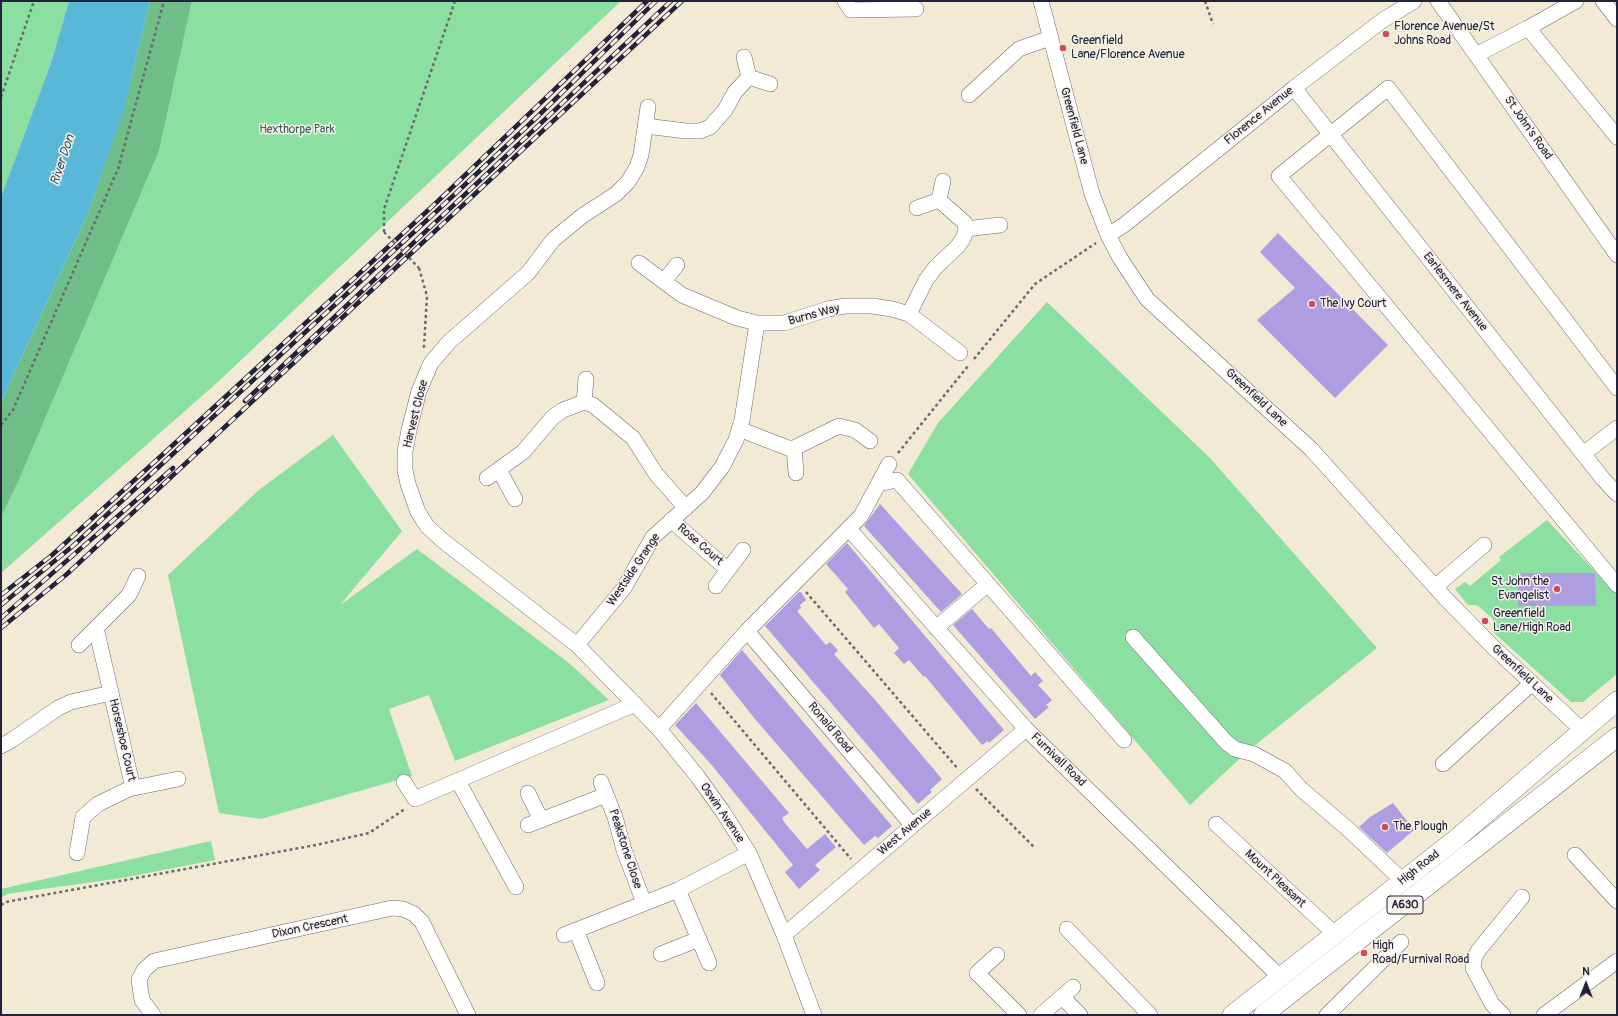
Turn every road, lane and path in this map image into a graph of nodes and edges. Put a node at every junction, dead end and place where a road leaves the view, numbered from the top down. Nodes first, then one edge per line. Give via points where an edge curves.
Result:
1 (34, 1) edge
2 (164, 1) edge
3 (455, 1) edge
4 (845, 1) edge
5 (1041, 1) edge
6 (1205, 1) edge
7 (1414, 1) edge
8 (1438, 1) edge
9 (1576, 1) edge
10 (1603, 1) edge
11 (916, 9) dead end
12 (1617, 19) edge
13 (1213, 24) dead end
14 (1528, 28) junction
15 (1050, 38) junction
16 (1476, 55) junction
17 (744, 57) dead end
18 (750, 77) junction
19 (770, 84) dead end
20 (1294, 88) junction
21 (969, 95) dead end
22 (1, 96) edge
23 (648, 107) dead end
24 (646, 126) junction
25 (1331, 135) junction
26 (1617, 137) edge
27 (943, 181) dead end
28 (939, 200) junction
29 (917, 208) dead end
30 (1000, 225) dead end
31 (966, 229) junction
32 (1108, 235) junction
33 (1617, 255) edge
34 (639, 263) dead end
35 (677, 265) dead end
36 (664, 281) junction
37 (909, 314) junction
38 (757, 322) junction
39 (960, 353) dead end
40 (431, 363) junction
41 (586, 379) dead end
42 (1617, 388) edge
43 (584, 402) junction
44 (1, 425) edge
45 (1617, 428) edge
46 (739, 429) junction
47 (870, 441) dead end
48 (794, 448) junction
49 (1583, 454) junction
50 (889, 464) joint
51 (796, 473) dead end
52 (878, 484) junction
53 (1617, 494) edge
54 (515, 499) dead end
55 (686, 508) junction
56 (671, 520) junction
57 (848, 529) junction
58 (1484, 545) dead end
59 (743, 550) dead end
60 (728, 570) junction
61 (138, 576) dead end
62 (797, 581) junction
63 (988, 584) junction
64 (1617, 585) edge
65 (716, 586) dead end
66 (1435, 587) junction
67 (96, 628) junction
68 (936, 628) junction
69 (747, 631) junction
70 (1133, 637) dead end
71 (79, 645) dead end
72 (577, 645) junction
73 (701, 682) junction
74 (1532, 683) junction
75 (111, 693) junction
76 (1617, 701) edge
77 (636, 704) junction
78 (1617, 727) edge
79 (1026, 729) junction
80 (659, 730) junction
81 (1617, 737) edge
82 (1124, 740) dead end
83 (1588, 744) junction
84 (1, 746) edge
85 (1443, 764) dead end
86 (178, 779) dead end
87 (967, 779) junction
88 (458, 781) junction
89 (404, 782) dead end
90 (133, 788) junction
91 (528, 793) dead end
92 (416, 799) junction
93 (1216, 824) dead end
94 (912, 825) junction
95 (1034, 847) dead end
96 (77, 853) dead end
97 (749, 853) junction
98 (1575, 855) dead end
99 (860, 870) junction
100 (1403, 881) junction
101 (516, 887) dead end
102 (678, 890) junction
103 (1522, 897) dead end
104 (1617, 902) edge
105 (644, 904) junction
106 (1, 905) edge
107 (1067, 929) dead end
108 (1335, 934) junction
109 (784, 935) junction
110 (699, 939) junction
111 (1401, 942) dead end
112 (661, 954) dead end
113 (997, 955) dead end
114 (1617, 961) edge
115 (709, 963) dead end
116 (1281, 978) junction
117 (597, 983) dead end
118 (1073, 986) dead end
119 (1062, 997) junction
120 (153, 1015) edge
121 (468, 1015) edge
122 (814, 1015) edge
123 (1020, 1015) edge
124 (1041, 1015) edge
125 (1080, 1015) edge
126 (1150, 1015) edge
127 (1232, 1015) edge
128 (1263, 1015) edge
129 (1327, 1015) edge
130 (1503, 1015) edge
131 (1544, 1015) edge

1 - 22 path
2 - 44 path via 118,169 13,410
3 - 40 path, bridge via 384,209 384,232 419,268 427,296 424,347
4 - 11 street via 851,10
5 - 15 street, Greenfield Lane
6 - 13 path
7 - 20 street, Florence Avenue via 1383,20
8 - 16 street, St John's Road
9 - 14 street
10 - 12 street
14 - 16 street
14 - 26 street
15 - 21 street via 1020,49
15 - 32 street, Greenfield Lane via 1092,194
16 - 33 street, St John's Road
17 - 18 street
18 - 19 street
18 - 24 street via 735,92 725,110 710,127 700,131 686,131
20 - 25 street, Earlesmere Avenue
20 - 32 street, Florence Avenue via 1124,225
23 - 24 street, Harvest Close
24 - 40 street, Harvest Close via 641,155 628,182 616,194 582,216 553,240 528,273 449,342
25 - 42 street via 1388,88
25 - 49 street, Earlesmere Avenue
25 - 64 street via 1280,176
27 - 28 street
28 - 29 street
28 - 31 street via 964,223
30 - 31 street
31 - 37 street via 958,246 926,280
32 - 50 path via 1035,284
32 - 66 street, Greenfield Lane via 1147,299 1311,449
34 - 36 street, Burns Way
35 - 36 street
36 - 38 street, Burns Way via 682,294 720,313
37 - 38 street, Burns Way via 892,308 845,306 784,323
37 - 39 street, Burns Way
38 - 46 street, Westside Grange
40 - 72 street, Harvest Close via 419,391 406,451 405,470 418,512 427,526 442,540
41 - 43 street
43 - 54 street via 570,406 553,417 523,452 493,474
43 - 55 street via 593,405 633,438 656,474
45 - 49 street
46 - 48 street
46 - 55 street, Westside Grange via 712,481
47 - 48 street via 855,430 838,426
48 - 51 street
49 - 53 street, Earlesmere Avenue
50 - 52 street
52 - 57 street via 861,516
52 - 63 street via 897,480
55 - 56 street, Westside Grange
56 - 60 street, Rose Court
56 - 72 street, Westside Grange via 653,537 624,588
57 - 62 street
57 - 68 street, Furnivall Road
58 - 66 street
59 - 60 street, Rose Court
60 - 65 street, Rose Court
61 - 67 street via 129,595
62 - 69 street
62 - 87 path
63 - 68 street
63 - 82 street
66 - 74 street, Greenfield Lane
67 - 71 street
67 - 75 street, Horseshoe Court
68 - 79 street, Furnivall Road
69 - 73 street
69 - 94 street, Ronald Road
70 - 100 street via 1226,742 1235,749 1254,754 1285,771 1301,789
72 - 77 street, Oswin Avenue
73 - 80 street
73 - 99 path
74 - 83 street, Greenfield Lane
74 - 85 street
75 - 84 street, Horseshoe Court via 71,702 58,708
75 - 90 street, Horseshoe Court
76 - 83 main road, High Road / A630
77 - 80 street, Oswin Avenue
77 - 88 street
78 - 83 main road via 1598,742
79 - 87 street, West Avenue
79 - 116 street, Furnivall Road
80 - 97 street, Oswin Avenue via 706,788
81 - 83 main road, High Road / A630
83 - 100 main road, High Road / A630 via 1456,839
83 - 128 main road, High Road / A630
86 - 90 street, Horseshoe Court
87 - 94 street, West Avenue
87 - 95 path
88 - 92 street
88 - 101 street
89 - 92 street
90 - 96 street, Horseshoe Court via 119,792 98,804 83,817
91 - 105 street, Peakstone Close via 534,822 604,788
92 - 106 path via 400,814 369,833
93 - 108 street, Mount Pleasant
94 - 99 street, West Avenue
97 - 102 street, Peakstone Close
97 - 109 street, Oswin Avenue
98 - 104 street
99 - 109 street, West Avenue
100 - 108 main road, High Road / A630
102 - 105 street, Peakstone Close
102 - 110 street
103 - 130 street via 1474,959 1474,968 1492,1004
105 - 117 street, Peakstone Close via 570,932
107 - 126 street
108 - 116 main road, High Road / A630
109 - 122 street, Oswin Avenue
110 - 112 street
110 - 115 street
111 - 129 street
113 - 123 street via 977,973
114 - 131 street
116 - 127 main road, High Road / A630
118 - 119 street
119 - 124 street
119 - 125 street
120 - 121 street, Dixon Crescent via 142,1000 139,980 144,970 154,961 392,908 414,914 422,922

